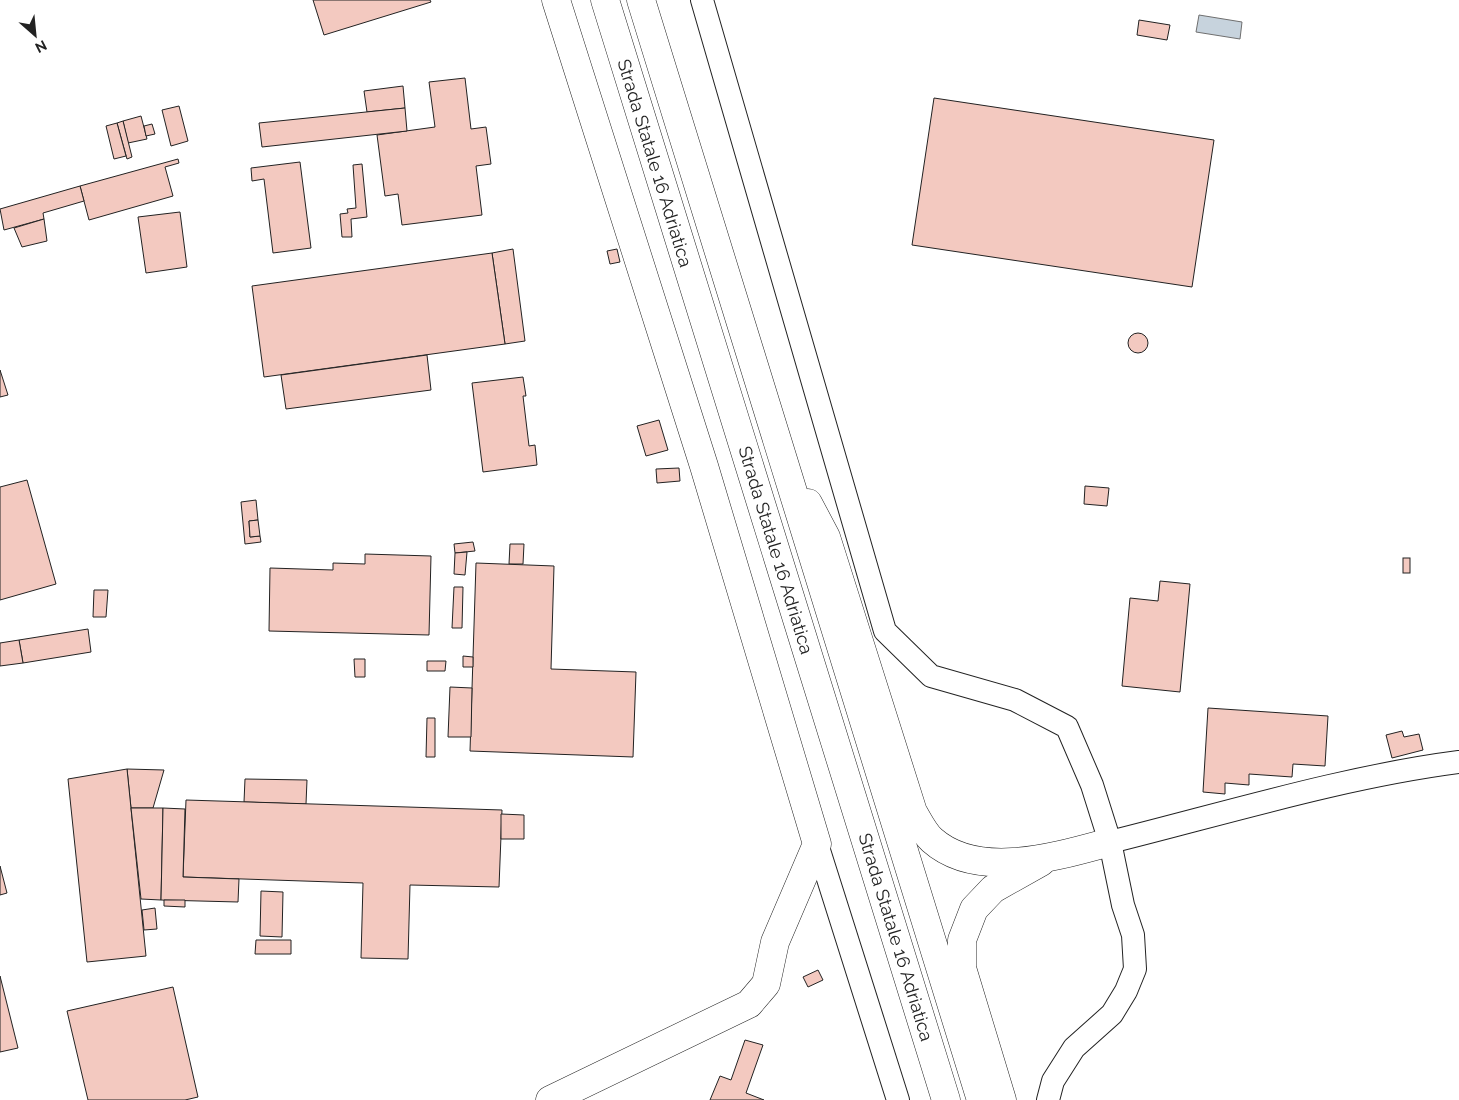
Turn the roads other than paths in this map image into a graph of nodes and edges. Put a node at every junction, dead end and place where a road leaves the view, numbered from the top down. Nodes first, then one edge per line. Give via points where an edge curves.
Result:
1 (556, 0) edge
2 (605, 0) edge
3 (641, 0) edge
4 (702, 0) edge
5 (779, 452) junction
6 (1459, 762) edge
7 (1110, 842) junction
8 (816, 844) junction
9 (1044, 860) junction
10 (550, 1100) edge
11 (898, 1100) edge
12 (946, 1100) edge
13 (981, 1100) edge
14 (1002, 1100) edge
15 (1048, 1100) edge

1 - 8 main road via 704,466
2 - 12 main road, Strada Statale 16 Adriatica
3 - 5 main road, Strada Statale 16 Adriatica
4 - 7 street via 885,631 931,676 1015,700 1067,727 1092,785
5 - 9 main road via 826,537 913,812 931,840 956,856 985,862
5 - 13 main road, Strada Statale 16 Adriatica
6 - 7 street via 1346,783
7 - 9 main road
7 - 15 street via 1123,905 1133,935 1135,969 1112,1014 1074,1048 1053,1081
8 - 10 main road via 775,942 766,984 749,1004
8 - 11 street
9 - 14 main road via 993,889 974,909 962,940 962,968

